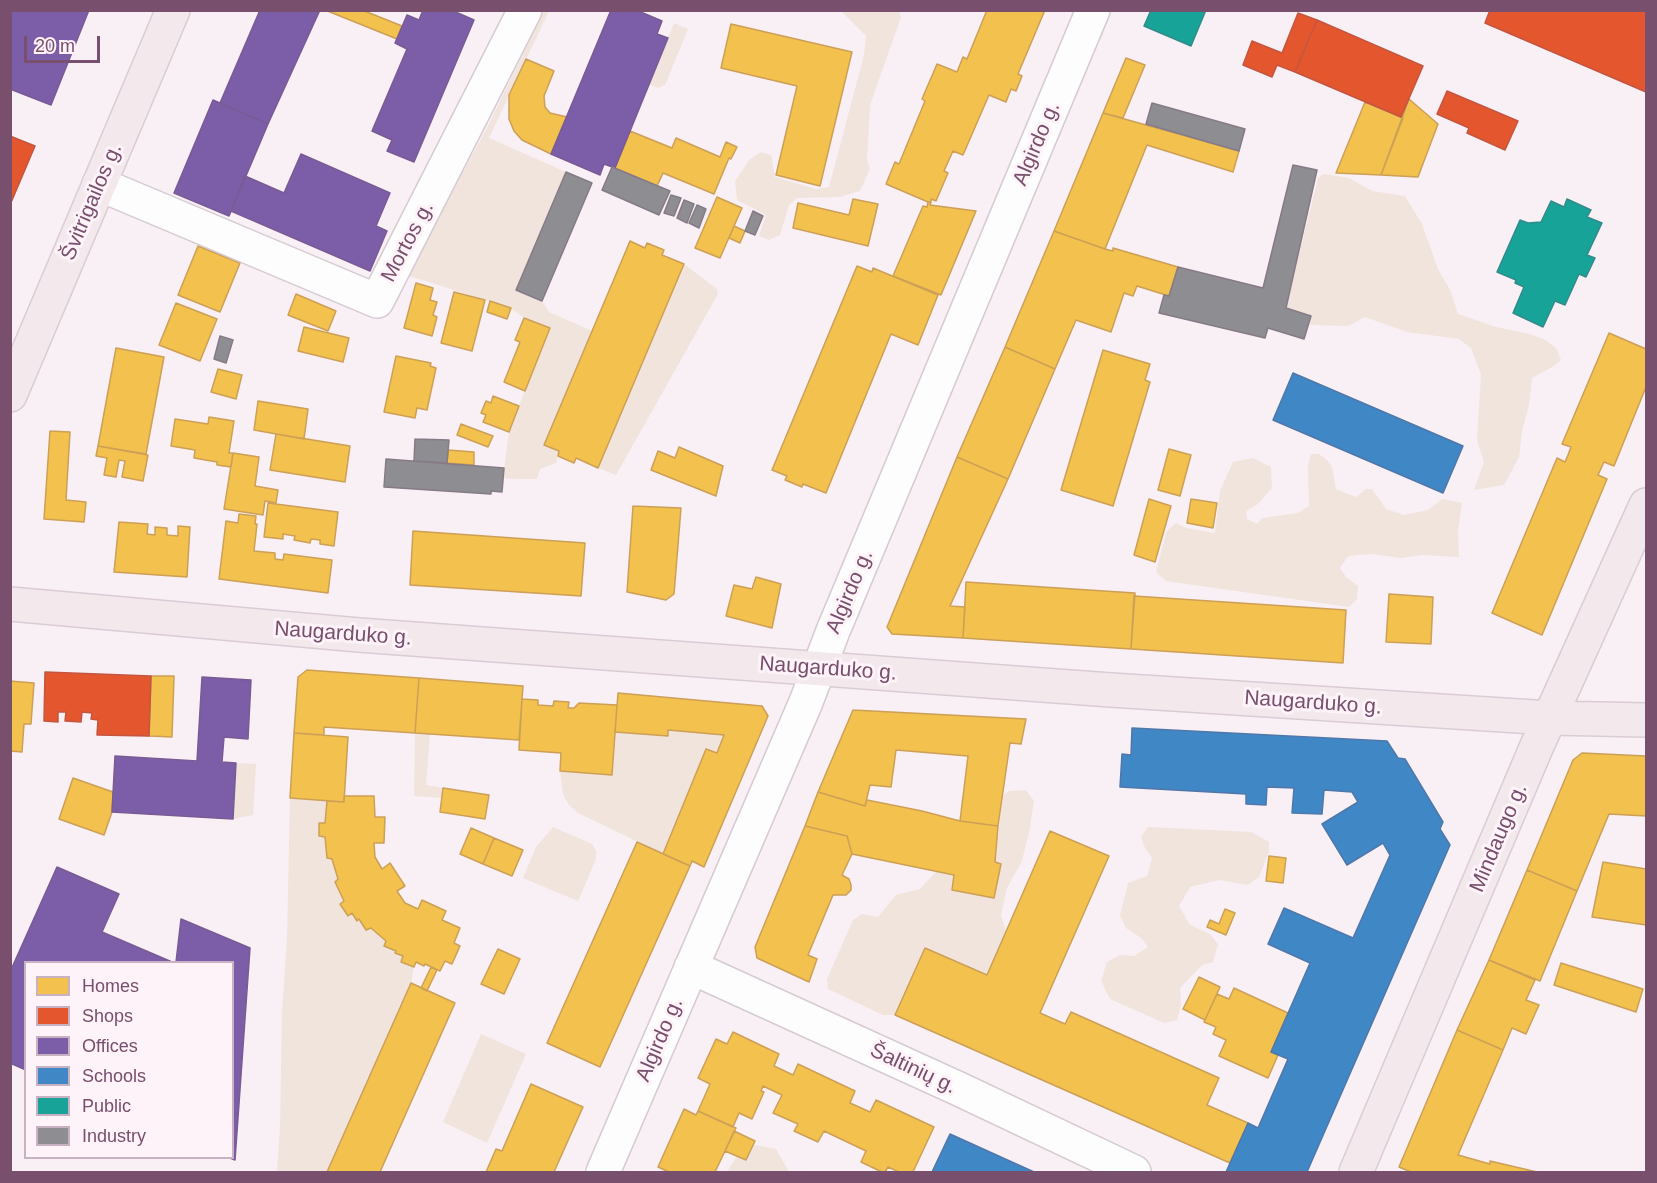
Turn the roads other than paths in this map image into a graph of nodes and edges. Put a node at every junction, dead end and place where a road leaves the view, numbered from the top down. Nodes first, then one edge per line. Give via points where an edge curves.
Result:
1 (173, 10) edge
2 (525, 10) edge
3 (1093, 10) edge
4 (99, 184) junction
5 (10, 395) edge
6 (1647, 505) edge
7 (10, 604) edge
8 (820, 667) junction
9 (1550, 718) junction
10 (1647, 720) edge
11 (692, 967) junction
12 (603, 1173) edge
13 (1134, 1173) edge
14 (1356, 1173) edge

1 - 4 main road, Švitrigailos g.
2 - 4 street, Mortos g. via 377,301
3 - 8 street, Algirdo g.
4 - 5 main road, Švitrigailos g.
6 - 9 main road, Mindaugo g.
7 - 8 main road, Naugarduko g. via 359,635
8 - 9 main road, Naugarduko g.
8 - 11 street, Algirdo g.
9 - 10 main road, Naugarduko g.
9 - 14 main road, Mindaugo g.
11 - 12 street, Algirdo g.
11 - 13 street, Šaltinių g.

